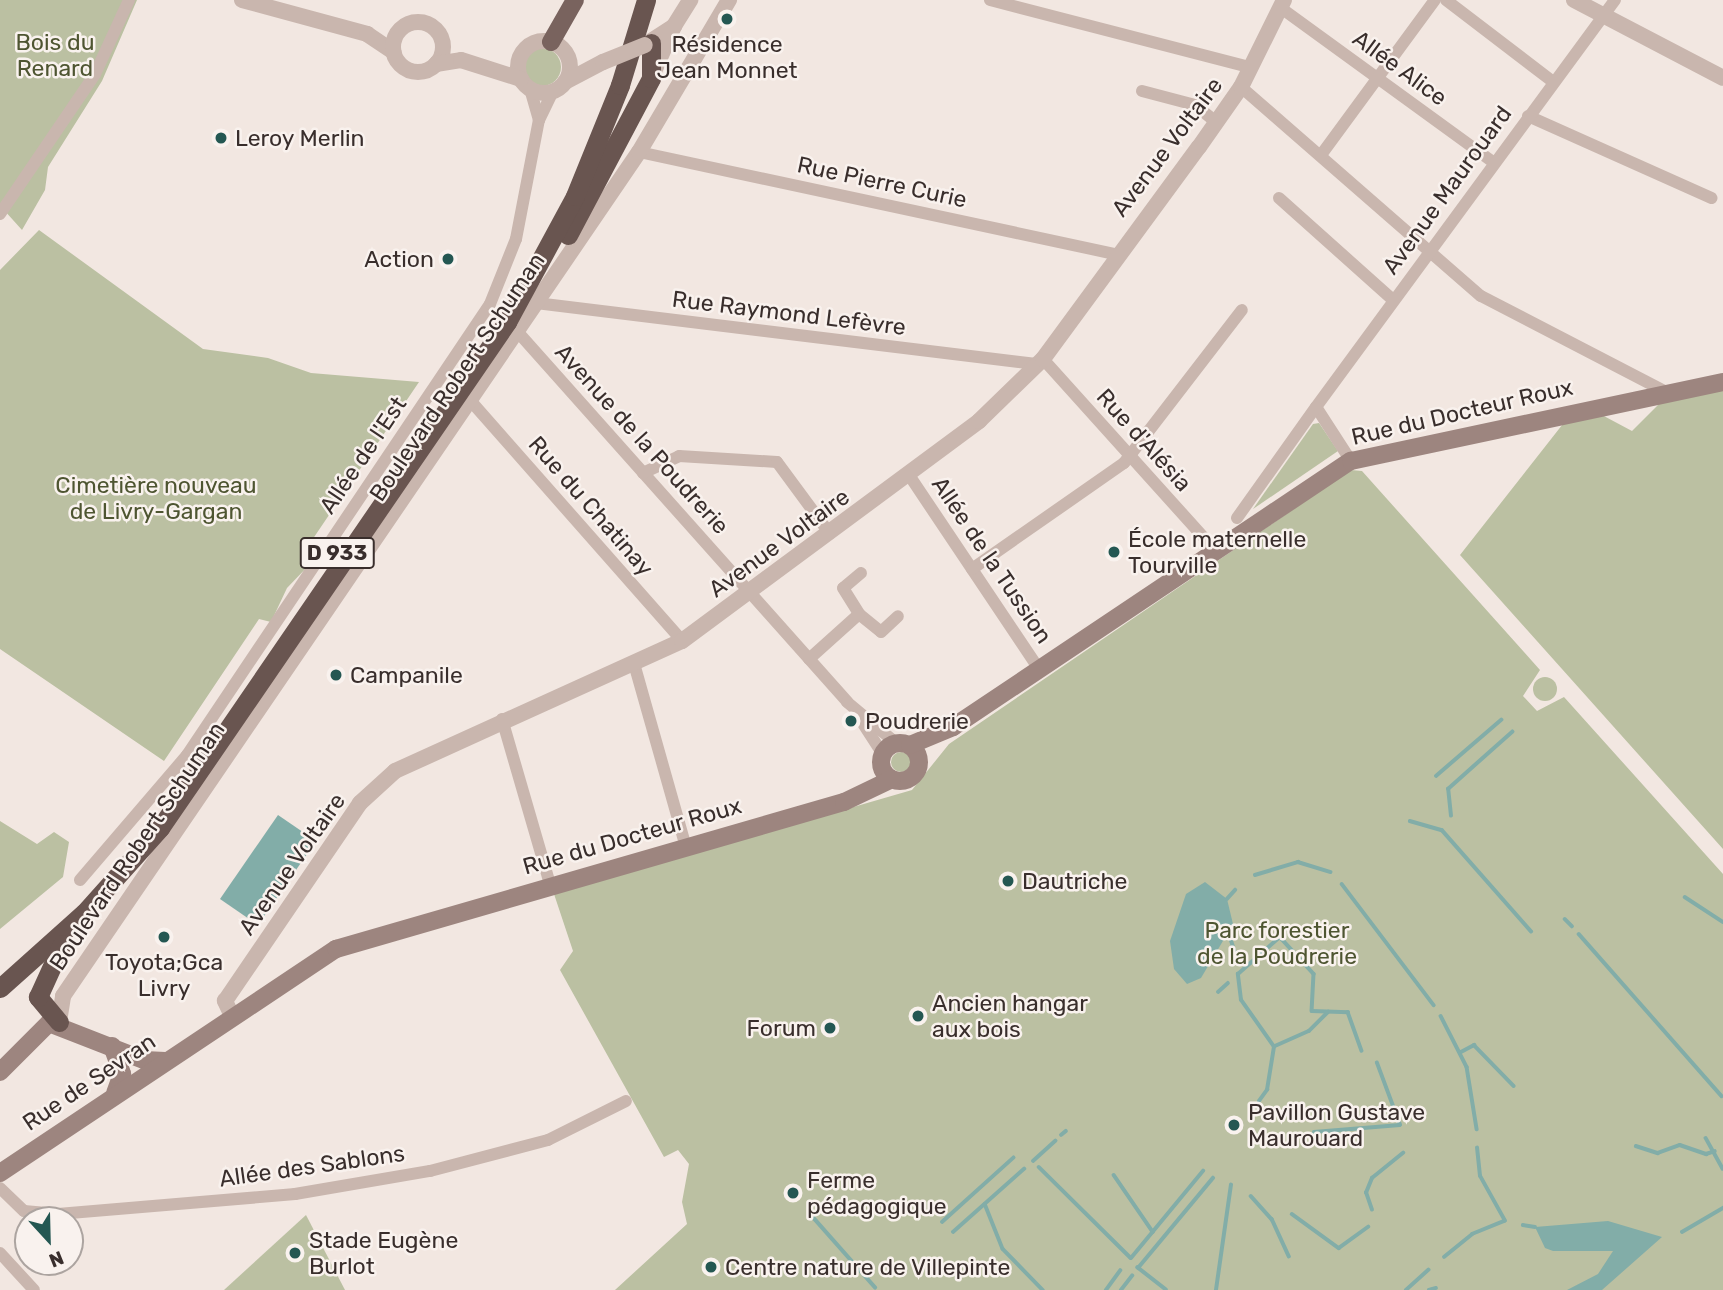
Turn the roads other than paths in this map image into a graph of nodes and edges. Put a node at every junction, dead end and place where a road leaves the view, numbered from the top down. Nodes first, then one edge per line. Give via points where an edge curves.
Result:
1 (129, 0) edge
2 (242, 0) edge
3 (575, 0) edge
4 (635, 0) edge
5 (646, 0) edge
6 (690, 0) edge
7 (729, 0) edge
8 (990, 0) edge
9 (1435, 0) edge
10 (1446, 0) edge
11 (1574, 0) edge
12 (1615, 0) edge
13 (1283, 4) edge
14 (1604, 15) junction
15 (674, 26) junction
16 (399, 32) junction
17 (367, 34) junction
18 (551, 42) junction
19 (442, 44) junction
20 (648, 44) junction
21 (394, 52) junction
22 (520, 57) junction
23 (569, 59) junction
24 (461, 60) junction
25 (436, 64) junction
26 (599, 64) junction
27 (495, 66) junction
28 (1250, 67) junction
29 (1377, 77) junction
30 (651, 78) junction
31 (1723, 78) edge
32 (1552, 81) junction
33 (526, 84) junction
34 (559, 87) junction
35 (1241, 87) junction
36 (1142, 91) dead end
37 (1528, 116) junction
38 (540, 120) junction
39 (1216, 122) junction
40 (639, 152) junction
41 (1321, 155) junction
42 (1493, 162) junction
43 (1279, 198) dead end
44 (1710, 198) dead end
45 (0, 214) edge
46 (1429, 250) junction
47 (1116, 254) junction
48 (529, 284) junction
49 (1393, 300) junction
50 (536, 303) junction
51 (1242, 310) dead end
52 (516, 331) junction
53 (1039, 362) junction
54 (1723, 382) edge
55 (1668, 393) junction
56 (469, 399) junction
57 (1316, 407) junction
58 (1130, 454) junction
59 (1351, 461) junction
60 (643, 473) junction
61 (909, 475) junction
62 (1237, 518) dead end
63 (830, 534) junction
64 (1215, 550) junction
65 (972, 569) junction
66 (861, 573) dead end
67 (751, 593) junction
68 (859, 614) junction
69 (898, 616) dead end
70 (682, 641) junction
71 (808, 659) junction
72 (635, 667) junction
73 (1039, 669) junction
74 (502, 719) junction
75 (897, 758) junction
76 (685, 844) junction
77 (79, 880) dead end
78 (550, 884) junction
79 (91, 905) junction
80 (0, 972) edge
81 (0, 988) edge
82 (232, 1016) junction
83 (60, 1022) junction
84 (112, 1046) junction
85 (164, 1061) junction
86 (0, 1072) edge
87 (115, 1093) junction
88 (626, 1101) dead end
89 (0, 1173) edge
90 (0, 1188) edge
91 (0, 1253) edge
92 (34, 1290) edge

1 - 45 street via 95,74
2 - 17 street
3 - 18 main road
4 - 80 highway, D 933 via 564,192 464,365 135,842
5 - 48 highway, D 933 via 620,85 575,196
6 - 15 street
7 - 40 street, Boulevard Robert Schuman
8 - 28 street
9 - 29 street
10 - 32 street
11 - 14 street
12 - 14 street, Avenue Maurouard
13 - 28 street, Avenue Voltaire
13 - 29 street, Allée Alice
14 - 31 street
14 - 32 street, Avenue Maurouard
15 - 20 street
15 - 30 street
16 - 17 street
16 - 19 street via 426,24
16 - 21 street
17 - 21 street
18 - 22 street via 534,44
18 - 23 street
19 - 24 street
19 - 25 street
20 - 26 street, bridge
20 - 30 highway
21 - 25 street via 413,71
22 - 27 street
22 - 33 street
23 - 26 street
23 - 34 street
24 - 25 street
24 - 27 street
26 - 34 street
27 - 33 street
28 - 35 street, Avenue Voltaire
29 - 41 street
29 - 42 street, Allée Alice
30 - 48 highway via 596,188 542,276
32 - 37 street, Avenue Maurouard
33 - 34 street
33 - 38 street, Allée de l'Est
34 - 38 street, Allée de l'Est
35 - 39 street, Avenue Voltaire
35 - 41 street
36 - 39 street via 1195,105
37 - 42 street, Avenue Maurouard
37 - 44 street
38 - 77 street, Allée de l'Est via 516,239 490,304 187,755
39 - 47 street, Avenue Voltaire
40 - 47 street, Rue Pierre Curie
40 - 50 street, Boulevard Robert Schuman
41 - 46 street
42 - 46 street, Avenue Maurouard
43 - 49 street
46 - 49 street, Avenue Maurouard
46 - 55 street via 1481,296
47 - 53 street, Avenue Voltaire
48 - 79 highway, D 933 via 211,758
49 - 57 street, Avenue Maurouard
50 - 52 street, Boulevard Robert Schuman
50 - 53 street, Rue Raymond Lefèvre
51 - 58 street
52 - 56 street, Boulevard Robert Schuman
52 - 60 street, Avenue de la Poudrerie
53 - 58 street, Rue d'Alésia
53 - 61 street, Avenue Voltaire via 979,421
54 - 55 main road, Rue du Docteur Roux
55 - 59 main road, Rue du Docteur Roux
56 - 70 street, Rue du Chatinay
56 - 83 street, Boulevard Robert Schuman via 63,996
57 - 59 street
57 - 62 street, Avenue Maurouard
58 - 64 street, Rue d'Alésia
58 - 65 street
59 - 64 main road, Rue du Docteur Roux
60 - 63 street via 679,456 776,462
60 - 67 street, Avenue de la Poudrerie
61 - 63 street, Avenue Voltaire
61 - 65 street, Allée de la Tussion
63 - 67 street, Avenue Voltaire
64 - 73 main road, Rue du Docteur Roux
65 - 73 street, Allée de la Tussion
66 - 68 street via 843,588
67 - 70 street, Avenue Voltaire
67 - 71 street, Avenue de la Poudrerie
68 - 69 street via 881,632
68 - 71 street
70 - 72 street, Avenue Voltaire
71 - 75 street, Avenue de la Poudrerie
72 - 74 street, Avenue Voltaire
72 - 76 street
73 - 75 main road, Rue du Docteur Roux
74 - 78 street
74 - 82 street, Avenue Voltaire via 416,758 360,803 225,1001
75 - 76 main road, Rue du Docteur Roux via 866,783 816,808
76 - 78 main road, Rue du Docteur Roux
78 - 82 main road, Rue du Docteur Roux via 336,949
79 - 81 highway, D 933
79 - 83 highway via 41,983 42,1008
82 - 85 main road, Rue de Sevran
83 - 84 main road
83 - 86 main road via 27,1039
84 - 85 main road
84 - 87 main road via 122,1074
85 - 87 main road, Rue de Sevran
87 - 89 main road, Rue de Sevran
88 - 90 street, Allée des Sablons via 548,1140 430,1171 296,1194 58,1213 24,1211
91 - 92 street

